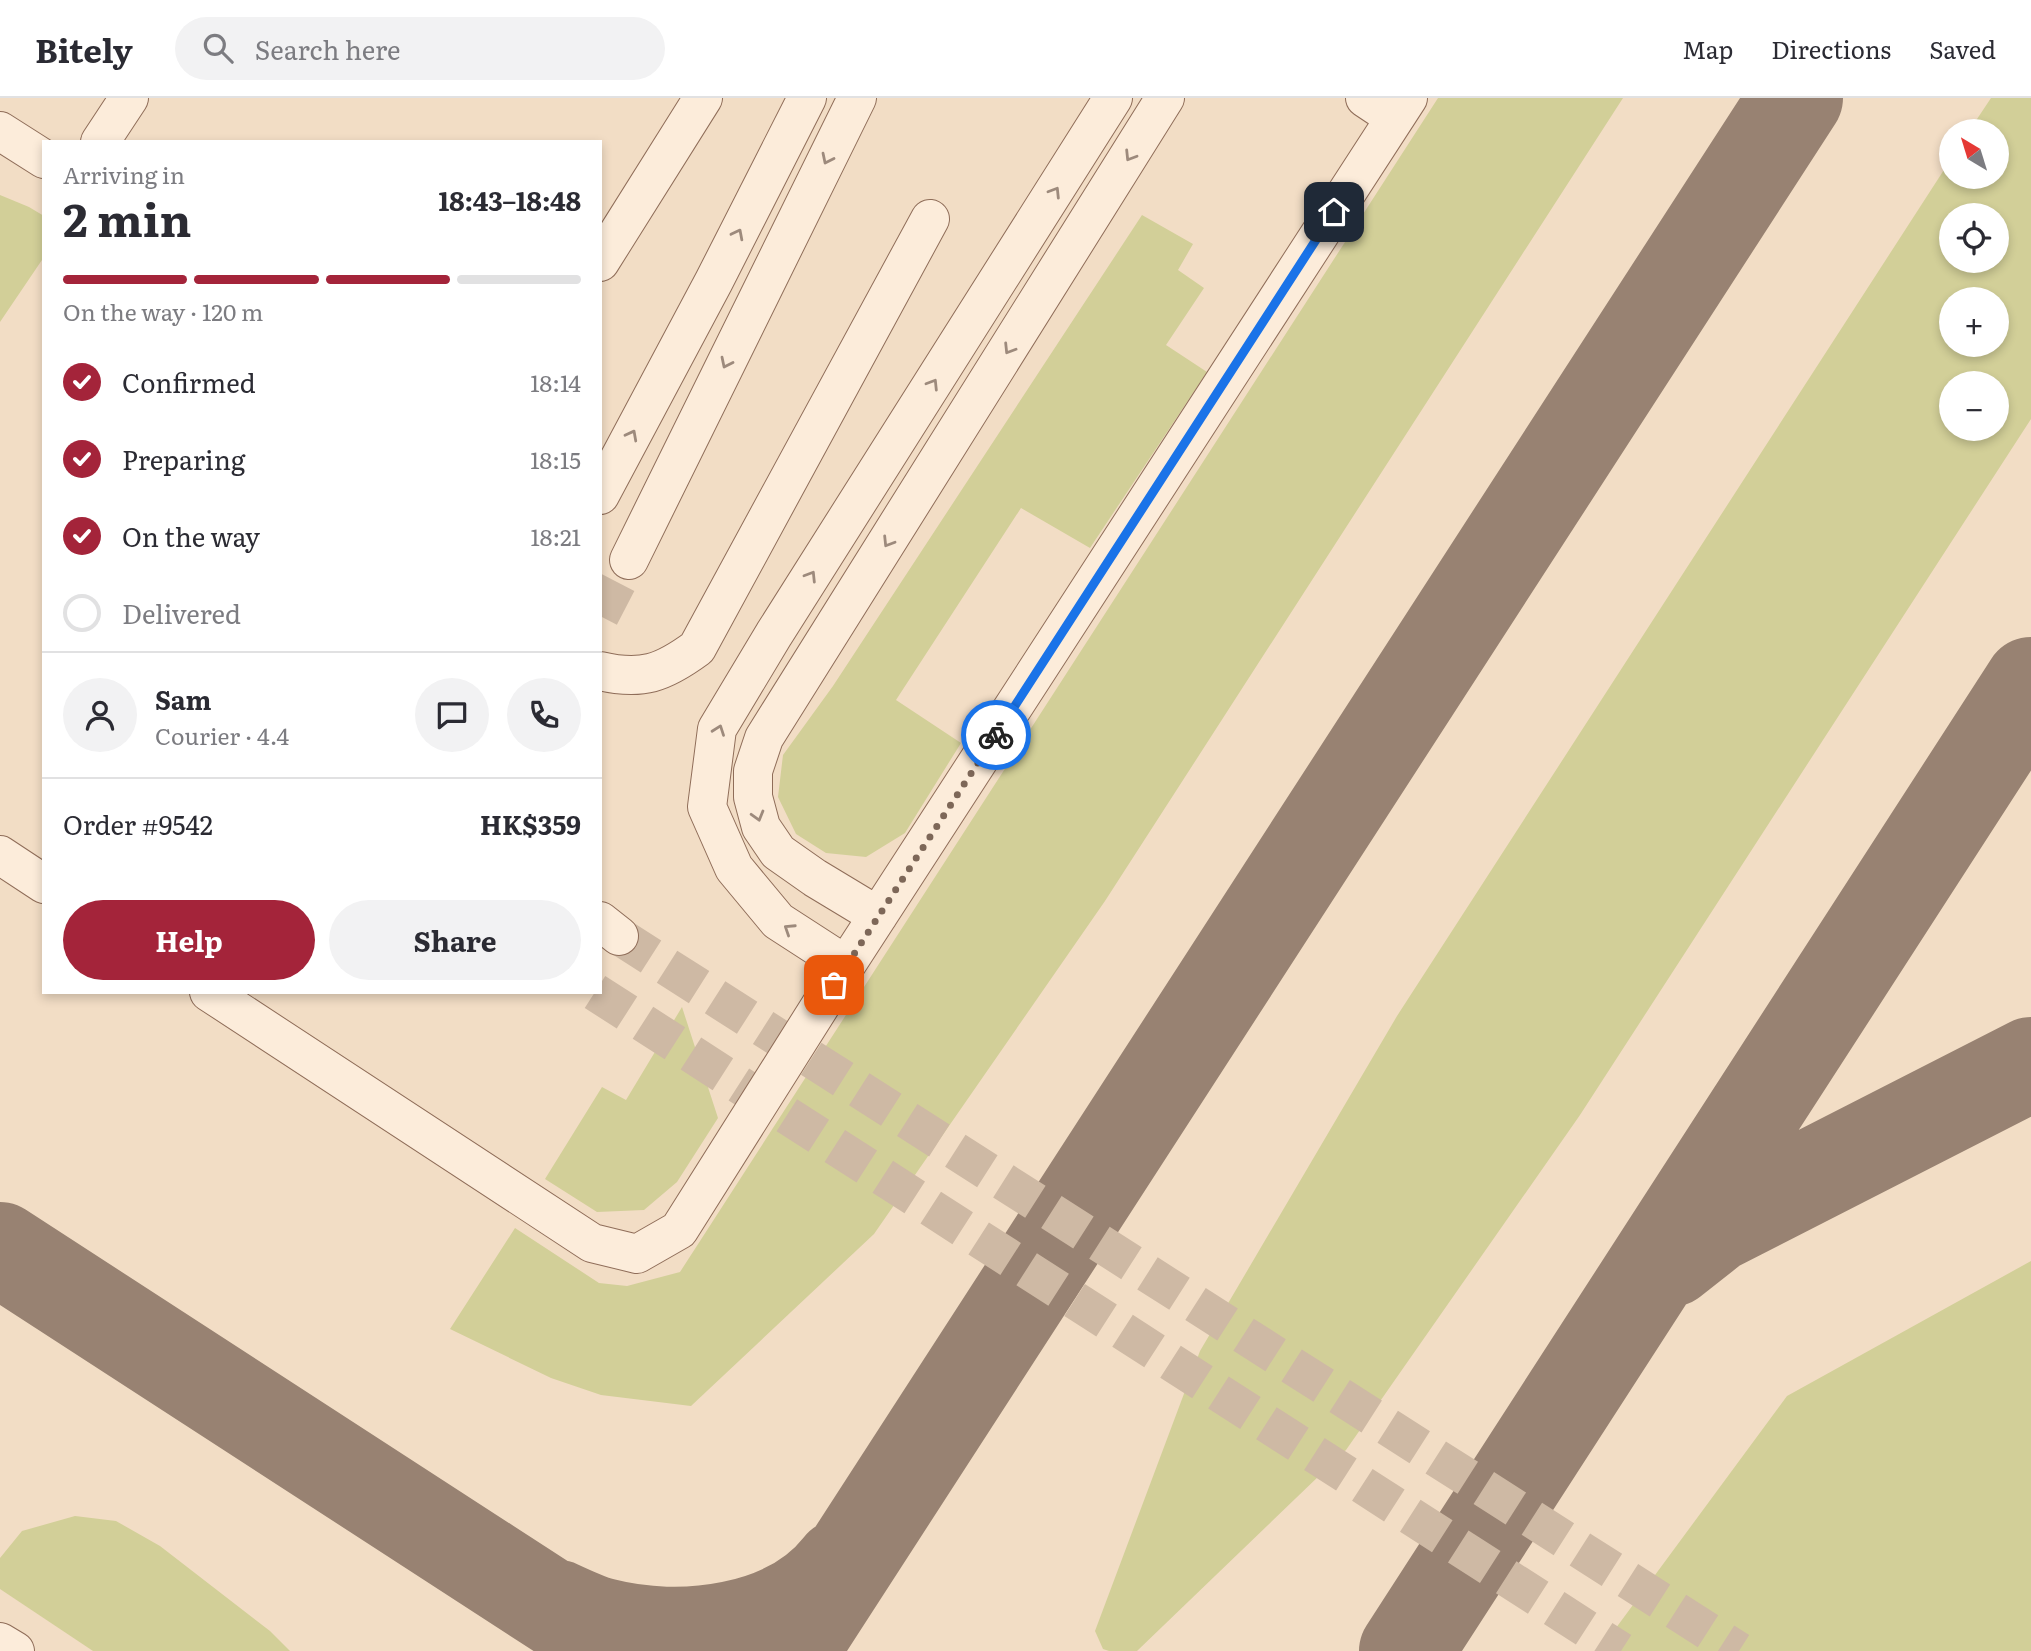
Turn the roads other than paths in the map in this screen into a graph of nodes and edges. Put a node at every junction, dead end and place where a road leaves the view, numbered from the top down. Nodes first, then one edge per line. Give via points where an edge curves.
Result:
1 (129, 98) edge
2 (703, 98) edge
3 (807, 98) edge
4 (857, 98) edge
5 (1113, 98) edge
6 (1165, 98) edge
7 (1389, 105) edge
8 (0, 131) edge
9 (101, 140) edge
10 (42, 158) edge
11 (930, 219) dead end
12 (602, 259) edge
13 (602, 491) edge
14 (629, 560) tunnel mouth
15 (602, 671) edge
16 (0, 855) edge
17 (42, 883) edge
18 (878, 916) junction
19 (846, 965) junction
20 (212, 994) edge
21 (0, 1642) edge
22 (15, 1651) edge

1 - 9 lane
2 - 12 lane
13 -> 3 lane
4 -> 14 lane
19 -> 5 lane via 778,921 734,868 707,807 717,729
6 -> 18 lane via 764,738 753,771 752,797 761,827 778,852
7 - 18 lane
8 - 10 lane
11 - 15 lane via 697,648 673,666 648,674
16 - 17 lane
18 - 19 lane
19 - 20 lane via 679,1230 637,1254 592,1243
21 - 22 lane

